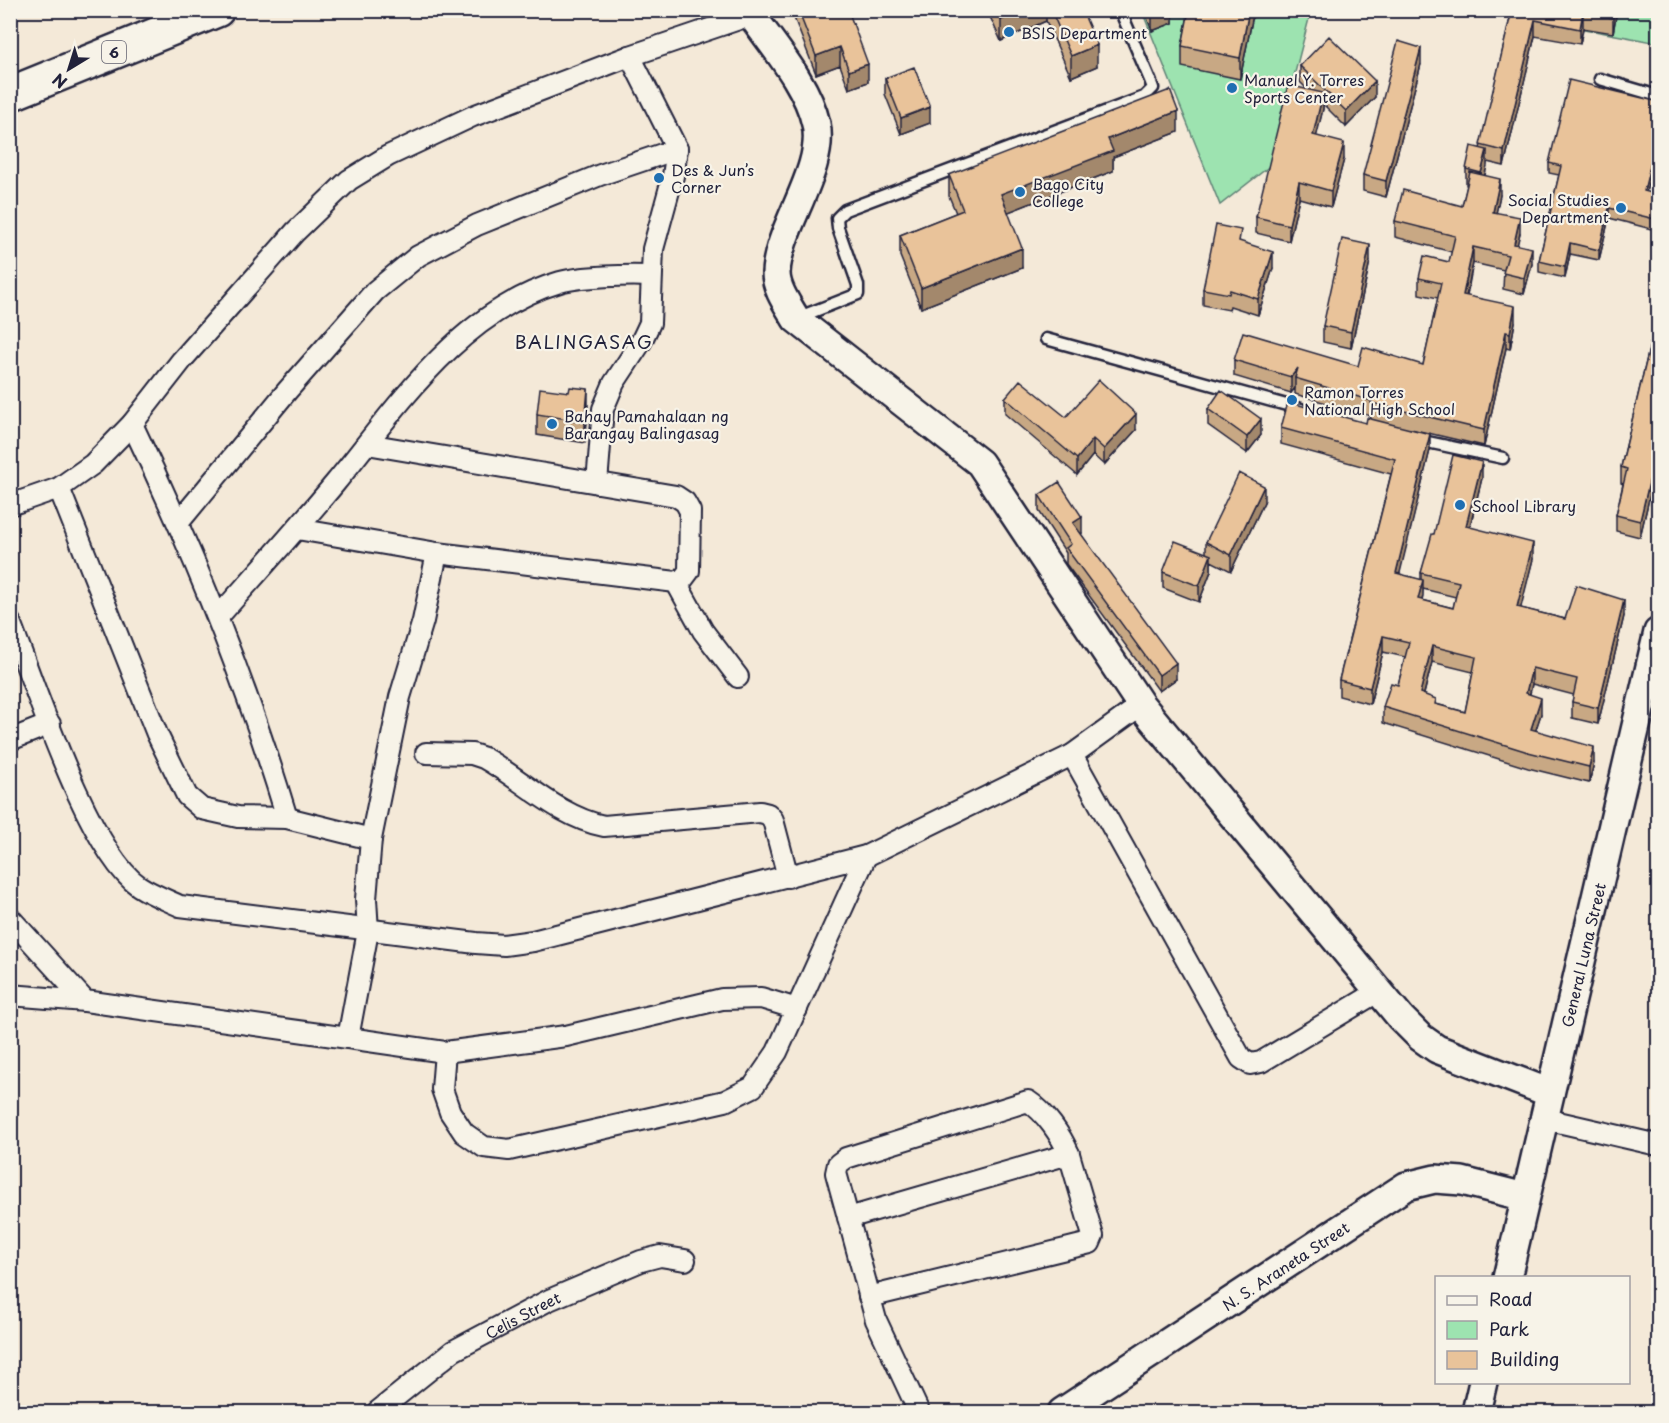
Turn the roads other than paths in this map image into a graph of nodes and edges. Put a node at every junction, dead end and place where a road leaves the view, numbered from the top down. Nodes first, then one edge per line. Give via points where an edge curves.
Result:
1 (217, 10) edge
2 (1120, 10) edge
3 (750, 13) edge
4 (630, 57) junction
5 (1600, 79) dead end
6 (10, 94) edge
7 (1659, 96) edge
8 (676, 149) junction
9 (651, 276) junction
10 (796, 319) junction
11 (1046, 339) dead end
12 (1317, 413) edge
13 (132, 424) junction
14 (1408, 437) edge
15 (367, 444) junction
16 (1503, 458) dead end
17 (597, 483) junction
18 (59, 488) junction
19 (10, 505) edge
20 (179, 522) junction
21 (297, 529) junction
22 (437, 553) junction
23 (676, 582) junction
24 (219, 616) junction
25 (10, 622) edge
26 (1659, 632) edge
27 (738, 677) dead end
28 (1141, 705) junction
29 (50, 724) junction
30 (10, 740) edge
31 (426, 753) dead end
32 (1072, 755) junction
33 (287, 818) junction
34 (371, 839) junction
35 (866, 856) junction
36 (788, 877) junction
37 (10, 918) edge
38 (368, 931) junction
39 (1379, 991) junction
40 (10, 995) edge
41 (85, 1001) junction
42 (797, 1009) junction
43 (348, 1038) junction
44 (445, 1052) junction
45 (1547, 1106) junction
46 (1659, 1145) edge
47 (1069, 1154) junction
48 (1526, 1197) junction
49 (848, 1218) junction
50 (685, 1260) dead end
51 (1507, 1276) edge
52 (869, 1297) junction
53 (1483, 1384) edge
54 (377, 1413) edge
55 (919, 1413) edge
56 (1062, 1413) edge
57 (1476, 1413) edge

1 - 6 highway, 6
2 - 10 lane via 1153,88 1144,97 845,210 837,218 838,228 858,294
3 - 4 street
3 - 10 street via 803,90 816,124 817,152 776,274 780,291
4 - 8 street
4 - 13 street via 472,116 388,156 349,180 295,232 182,360
5 - 7 lane
8 - 9 street via 673,176 653,249
8 - 20 street via 477,225 418,256 375,291
9 - 15 street via 562,282 522,297 483,321 443,355
9 - 17 street via 650,323 603,409
10 - 28 street via 980,463
11 - 12 lane
13 - 18 street via 93,464
13 - 20 street
14 - 16 lane
15 - 17 street
15 - 21 street
17 - 23 street via 676,496 685,502 690,511 689,572
18 - 19 street
18 - 33 street via 156,734 187,796 202,809 238,817
20 - 24 street
21 - 22 street
21 - 24 street
22 - 23 street
22 - 34 street via 423,621 400,697
23 - 27 street via 703,631
24 - 33 street
25 - 29 street
26 - 45 street, General Luna Street
28 - 32 street
28 - 39 street
29 - 30 street
29 - 38 street via 71,777 111,857 138,885 180,906
31 - 36 street via 472,753 566,811 604,826 768,814
32 - 35 street
32 - 39 street via 1241,1058 1250,1064 1261,1062
33 - 34 street
34 - 38 street via 366,898
35 - 36 street
35 - 42 street
36 - 38 street via 504,945
37 - 41 street
38 - 43 street
39 - 45 street via 1420,1037 1437,1049
40 - 41 street
41 - 43 street
42 - 44 street via 761,998 722,999 566,1036
42 - 44 street via 777,1052 753,1087 725,1101 509,1150 484,1147 464,1133 450,1112 442,1089
43 - 44 street
45 - 46 street
45 - 48 street, General Luna Street
47 - 49 street
47 - 49 street via 1036,1106 1022,1102 846,1158 838,1164 836,1173
47 - 52 street via 1092,1236 1089,1243
48 - 51 street, General Luna Street
48 - 56 street, N. S. Araneta Street via 1462,1181 1434,1179 1406,1186
49 - 52 street
50 - 54 street, Celis Street via 660,1256 641,1261 549,1300 453,1351
52 - 55 street via 881,1334
53 - 57 street

